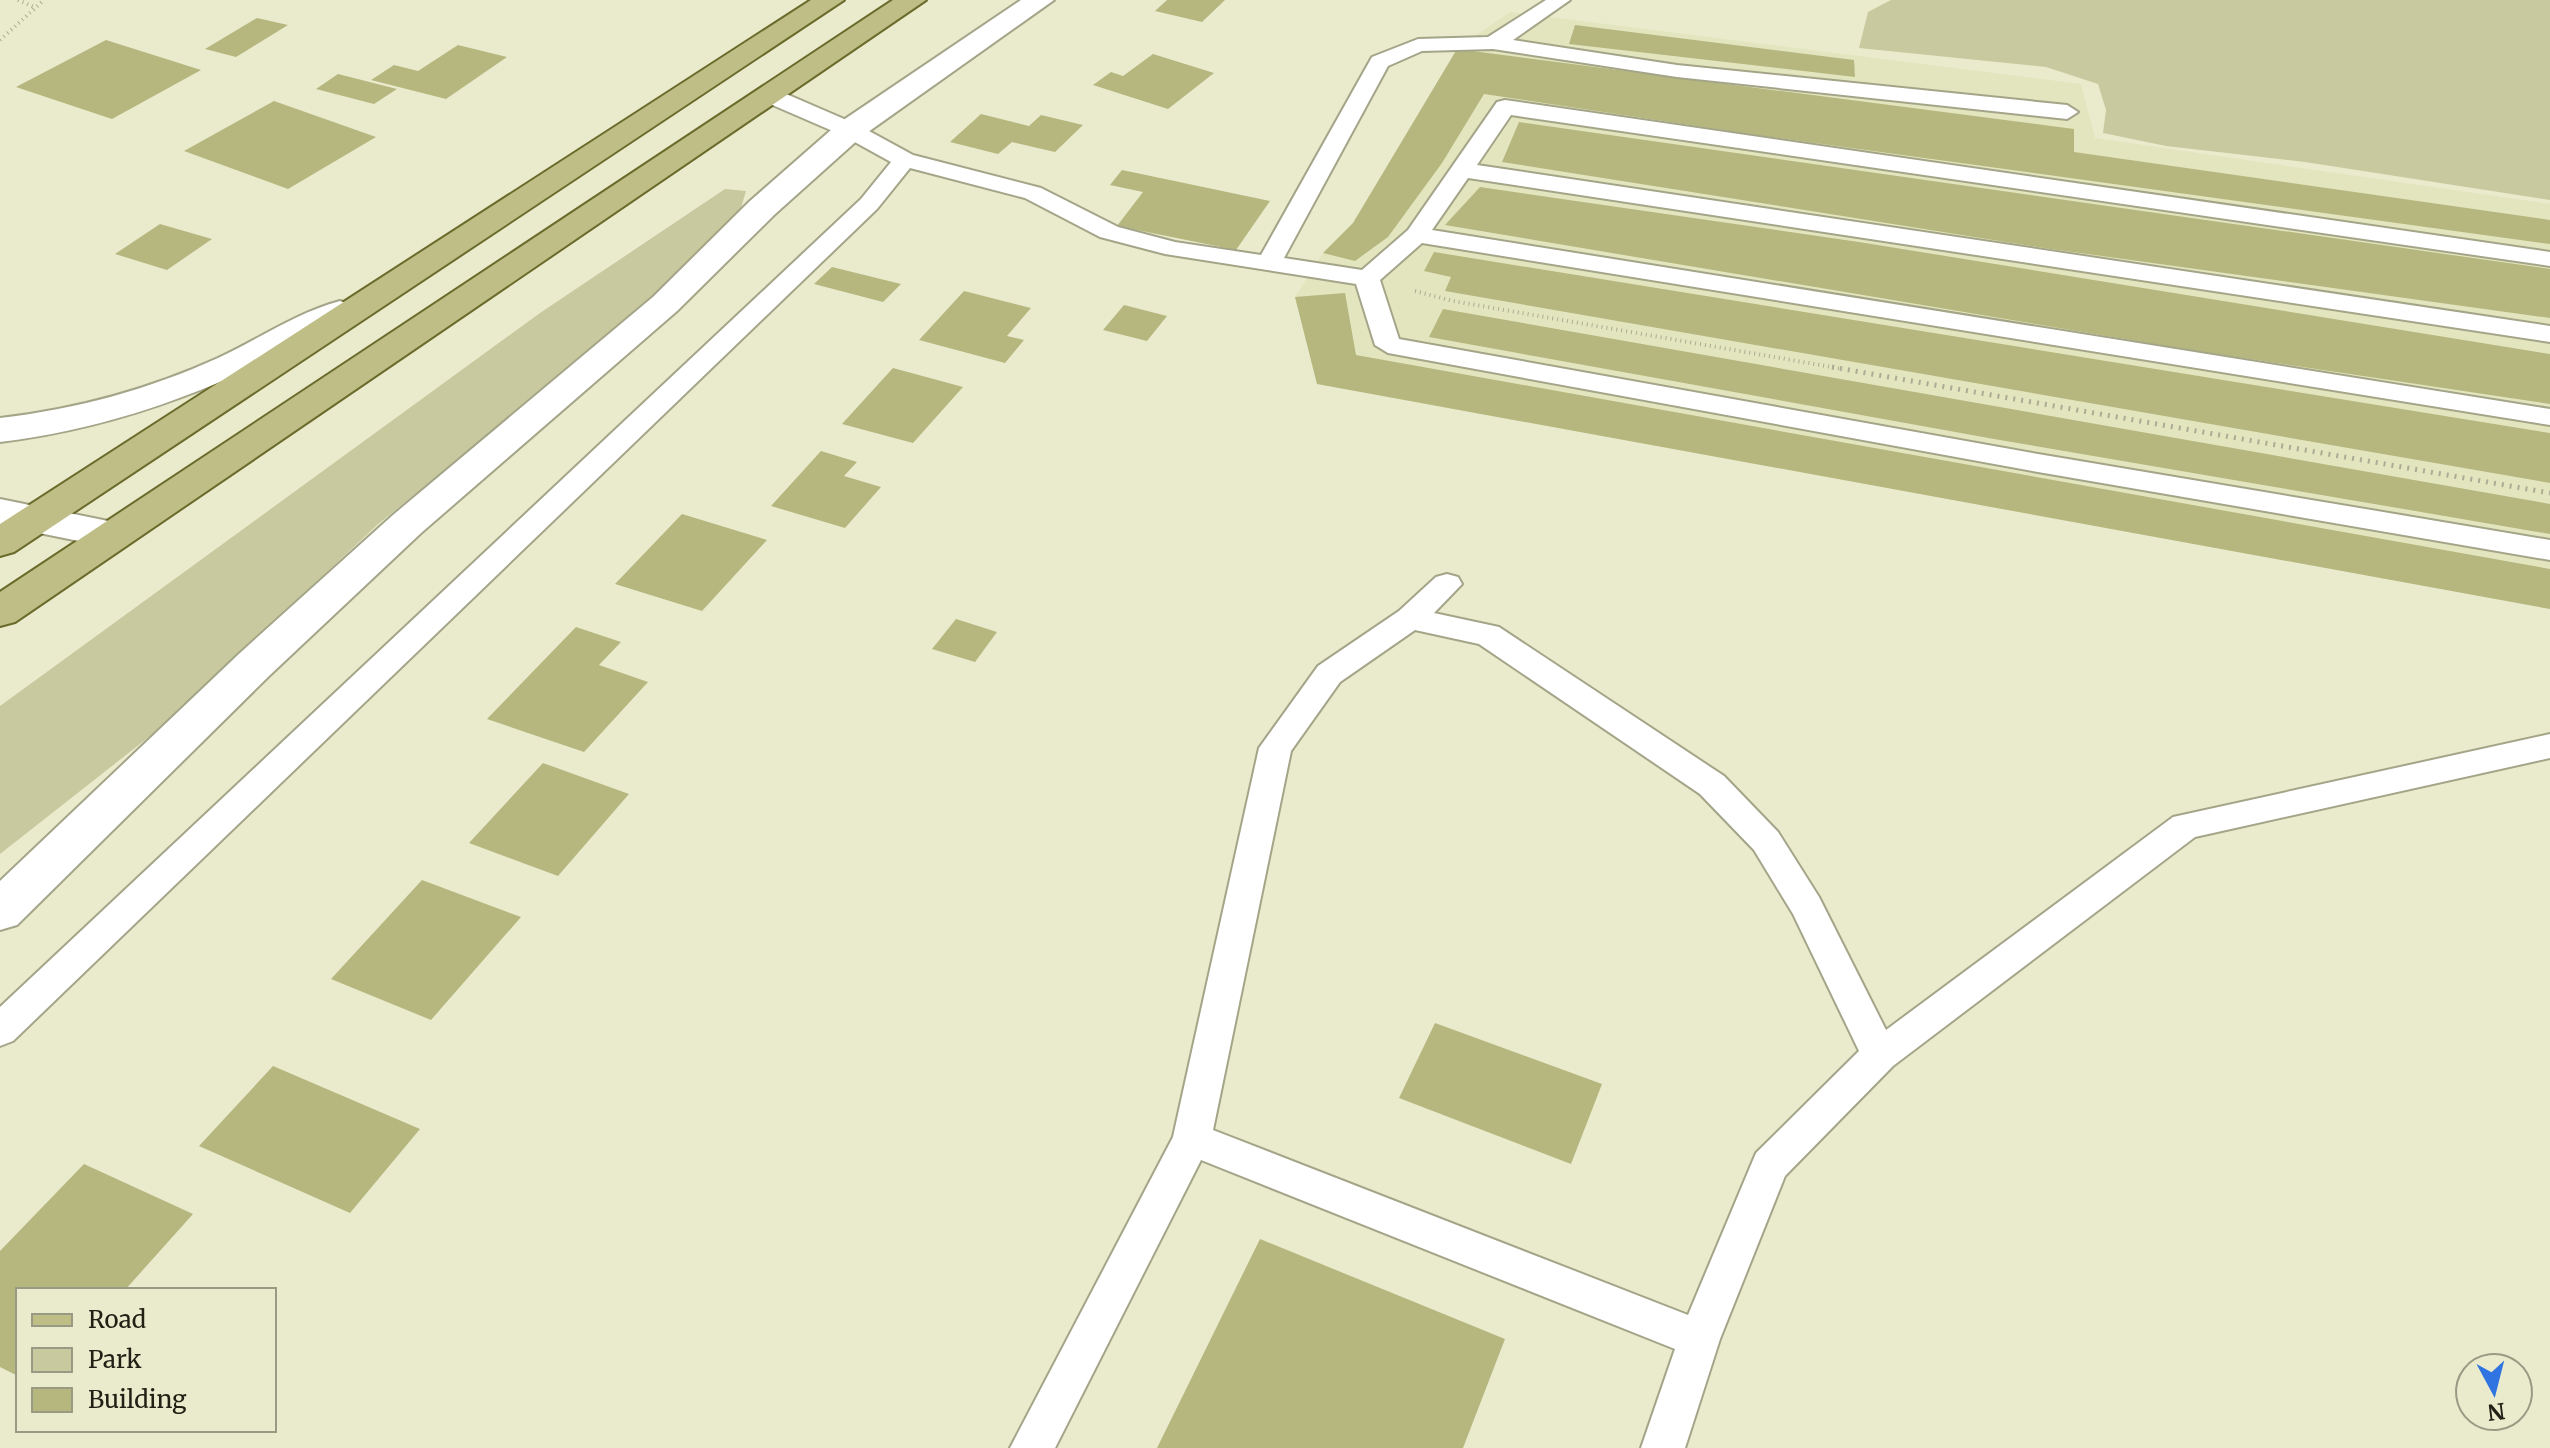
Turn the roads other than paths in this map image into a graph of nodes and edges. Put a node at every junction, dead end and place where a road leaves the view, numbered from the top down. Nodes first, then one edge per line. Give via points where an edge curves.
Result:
1 (830, 0) edge
2 (912, 0) edge
3 (1040, 0) edge
4 (1560, 0) edge
5 (1493, 43) junction
6 (769, 95) junction
7 (2067, 112) dead end
8 (850, 130) junction
9 (905, 160) junction
10 (1462, 170) junction
11 (1417, 235) junction
12 (2550, 259) edge
13 (1269, 263) junction
14 (1367, 278) junction
15 (378, 292) junction
16 (2550, 334) edge
17 (2550, 417) edge
18 (0, 430) edge
19 (17, 517) edge
20 (113, 535) junction
21 (0, 543) edge
22 (2550, 550) edge
23 (1447, 584) dead end
24 (0, 612) edge
25 (1410, 618) junction
26 (2550, 746) edge
27 (0, 911) edge
28 (0, 1030) edge
29 (1880, 1055) junction
30 (1192, 1139) junction
31 (1699, 1339) junction
32 (1032, 1448) edge
33 (1663, 1448) edge

1 - 15 main road
2 - 6 main road
3 - 8 street
4 - 5 lane
5 - 7 lane via 1677,71
5 - 13 lane via 1418,45 1380,62
6 - 8 lane
6 - 20 main road
8 - 9 lane
8 - 27 street via 665,304 407,524
9 - 13 lane via 1033,193 1109,232 1174,249
9 - 28 lane via 828,244
10 - 11 lane
10 - 12 lane via 1505,107
10 - 16 lane
11 - 14 lane
11 - 17 lane
13 - 14 lane
14 - 22 lane via 1388,345
15 - 18 street via 205,380 139,405 74,422
15 - 19 main road
19 - 20 street
19 - 21 main road
20 - 24 main road
23 - 25 lane
25 - 29 lane via 1488,635 1712,785 1766,841 1799,893
25 - 30 lane via 1329,674 1275,748
26 - 29 lane via 2185,826
29 - 31 lane via 1770,1165
30 - 31 lane
30 - 32 lane
31 - 33 lane

